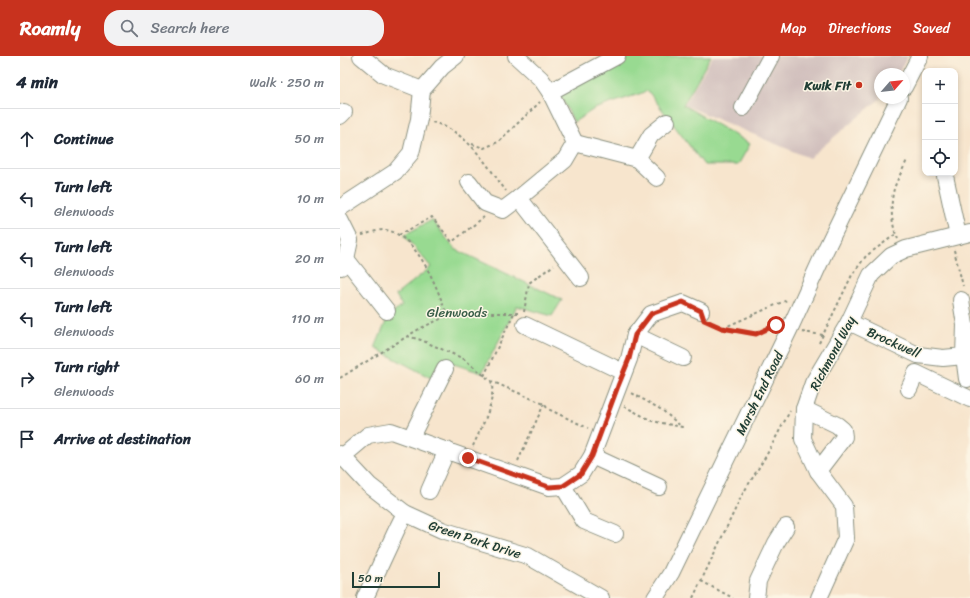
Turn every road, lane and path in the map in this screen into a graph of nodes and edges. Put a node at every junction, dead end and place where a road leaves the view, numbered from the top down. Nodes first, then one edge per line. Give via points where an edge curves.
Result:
1 (361, 56) edge
2 (456, 56) edge
3 (516, 56) edge
4 (616, 56) edge
5 (771, 56) edge
6 (920, 56) edge
7 (910, 75) edge
8 (422, 90) junction
9 (550, 92) junction
10 (896, 104) edge
11 (743, 108) dead end
12 (419, 119) junction
13 (667, 122) dead end
14 (576, 143) junction
15 (471, 144) junction
16 (637, 159) junction
17 (907, 160) dead end
18 (945, 176) dead end
19 (657, 178) dead end
20 (469, 182) dead end
21 (508, 205) junction
22 (340, 208) edge
23 (340, 220) edge
24 (896, 234) junction
25 (399, 235) junction
26 (960, 236) edge
27 (350, 240) junction
28 (906, 249) junction
29 (564, 257) junction
30 (343, 264) edge
31 (581, 278) dead end
32 (961, 300) joint
33 (788, 305) dead end
34 (387, 311) dead end
35 (701, 311) joint
36 (514, 313) junction
37 (447, 316) junction
38 (524, 319) junction
39 (779, 322) dead end
40 (849, 322) junction
41 (722, 328) junction
42 (635, 335) junction
43 (407, 336) junction
44 (818, 347) dead end
45 (964, 356) junction
46 (683, 358) dead end
47 (445, 369) dead end
48 (484, 376) junction
49 (340, 378) edge
50 (967, 379) dead end
51 (491, 381) junction
52 (618, 386) junction
53 (909, 389) dead end
54 (970, 399) edge
55 (544, 404) junction
56 (797, 410) junction
57 (601, 434) junction
58 (411, 438) junction
59 (447, 450) junction
60 (341, 456) edge
61 (592, 456) junction
62 (468, 458) junction
63 (818, 471) junction
64 (512, 474) junction
65 (563, 486) junction
66 (659, 487) dead end
67 (429, 490) dead end
68 (406, 513) junction
69 (786, 527) dead end
70 (615, 534) dead end
71 (701, 581) junction
72 (365, 598) edge
73 (601, 598) edge
74 (655, 598) edge
75 (693, 598) edge
76 (733, 598) edge
77 (756, 598) edge
78 (819, 598) edge

1 - 8 street via 384,75
2 - 8 street via 442,67
3 - 9 street via 541,79
4 - 9 street
5 - 11 street
6 - 7 street
8 - 12 street
9 - 14 street
9 - 15 path via 498,142 484,148
10 - 74 street, Marsh End Road via 671,573
12 - 15 path via 435,123
12 - 22 street via 411,153 395,172
13 - 16 street via 651,134
14 - 16 street
14 - 21 street via 565,160
15 - 21 path
16 - 19 street
17 - 24 path via 894,189 892,204
18 - 26 street
20 - 21 street via 485,203
21 - 25 path via 452,242 432,217
21 - 29 street
23 - 27 street
24 - 28 path
24 - 44 path via 866,256 852,275
25 - 27 path via 385,230
25 - 37 path via 417,253 431,275
26 - 28 street, Richmond Way
26 - 32 path via 964,294
27 - 30 street
28 - 40 street, Richmond Way via 891,256 871,276
29 - 31 street
29 - 38 path via 529,284
30 - 34 street
32 - 45 street via 965,325
33 - 41 path via 790,299
35 - 41 path via 704,320
35 - 42 street via 683,302 651,314
36 - 37 path
36 - 38 path
36 - 48 path
37 - 43 path
38 - 52 street
39 - 41 path via 756,334
40 - 45 street, Brockwell via 918,355 943,358
40 - 56 street, Richmond Way
42 - 46 street
42 - 52 street
43 - 48 path via 464,359
43 - 49 path
45 - 50 street
47 - 58 street
48 - 51 path
51 - 55 path
51 - 62 path via 492,398
52 - 52 path via 652,422 682,428 662,410
52 - 57 street
53 - 54 street via 916,373
55 - 57 path via 548,409
55 - 64 path
56 - 63 street, Richmond Way via 803,439
56 - 63 street via 844,430 844,437
56 - 71 path via 742,496
57 - 61 street
58 - 59 street
58 - 60 street via 392,431 368,435
59 - 62 street
59 - 67 street
60 - 68 street, Green Park Drive via 369,485
61 - 65 street via 581,474
61 - 66 street
62 - 64 street
63 - 78 street, Richmond Way via 844,506 846,538
64 - 65 street via 549,487
65 - 70 street via 584,521
68 - 72 street
68 - 73 street, Green Park Drive via 442,530 528,556
69 - 77 street via 758,581
71 - 75 path
71 - 76 path

